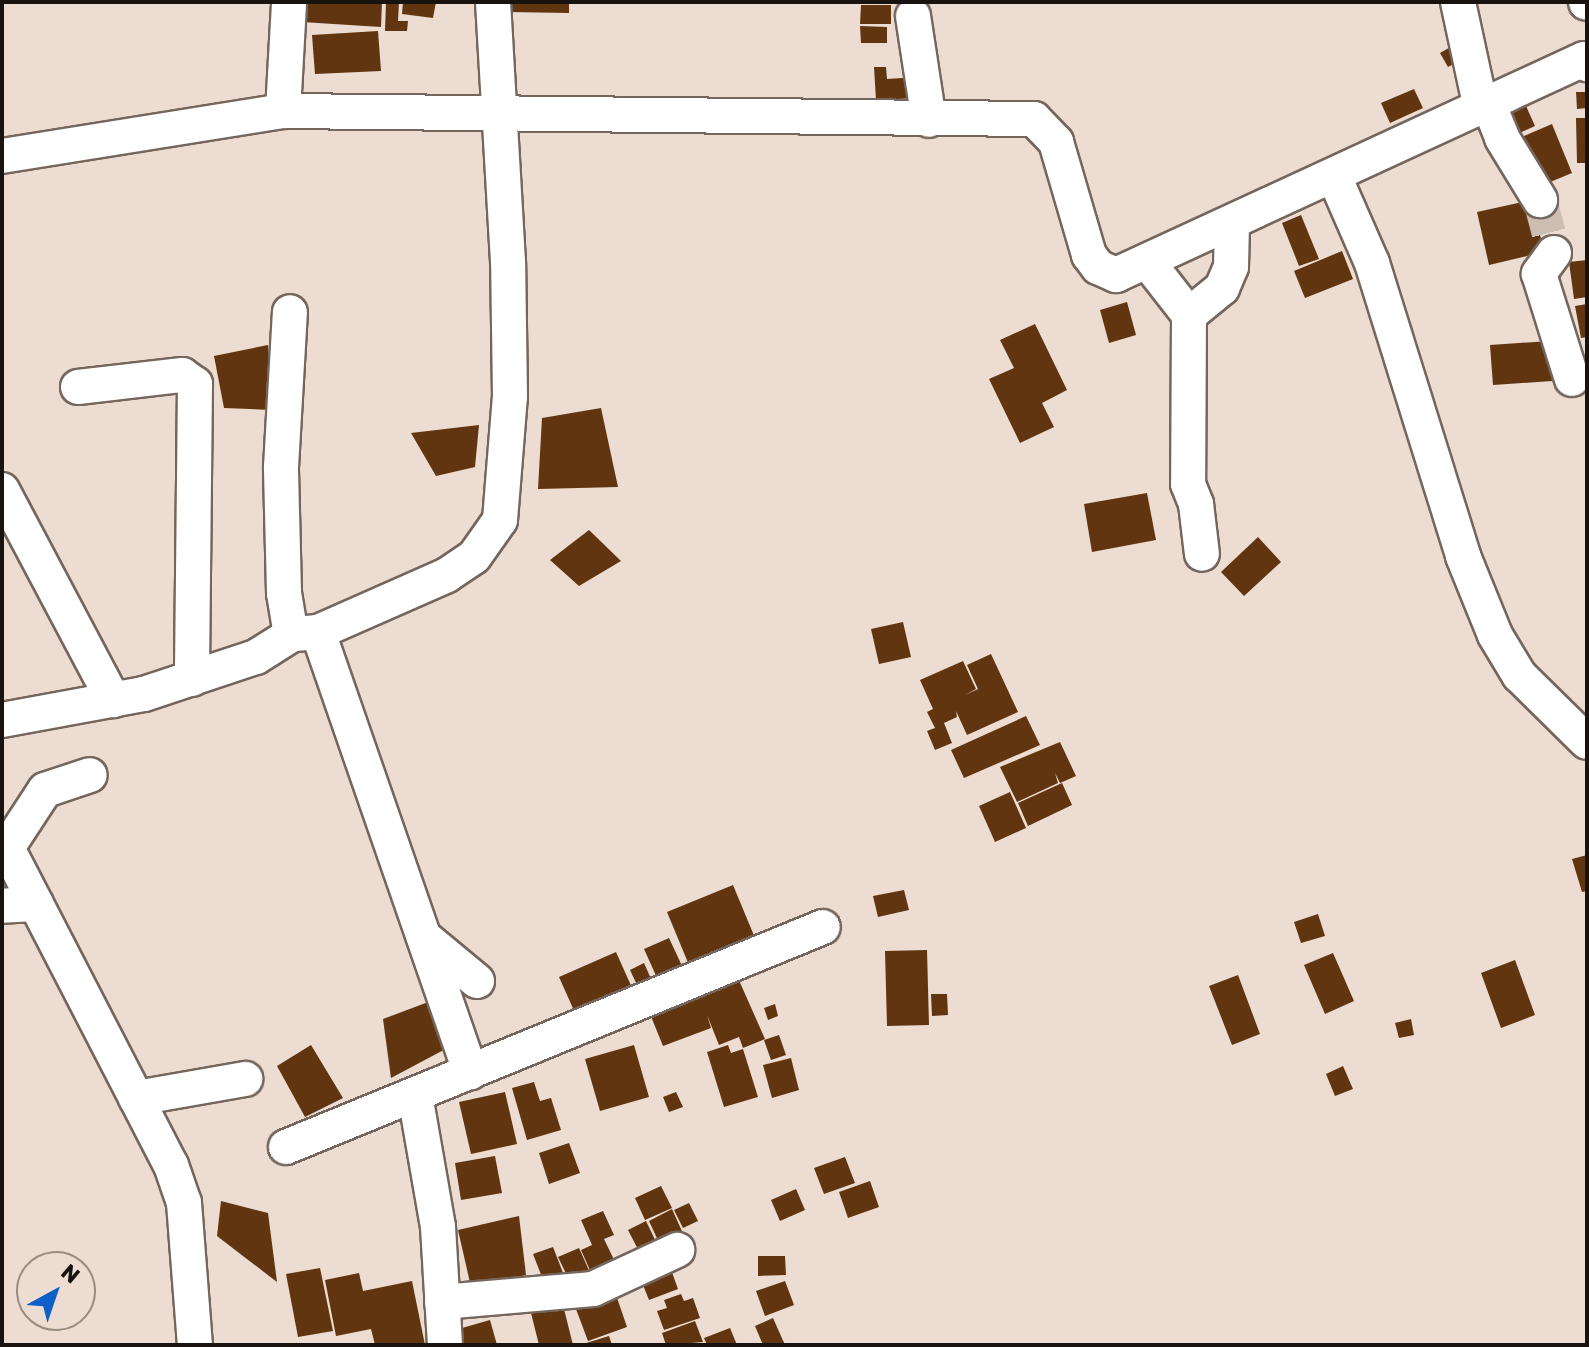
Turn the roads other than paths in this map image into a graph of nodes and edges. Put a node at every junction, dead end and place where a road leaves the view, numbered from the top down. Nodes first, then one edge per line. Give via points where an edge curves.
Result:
1 (289, 2) edge
2 (493, 2) edge
3 (1458, 2) edge
4 (913, 16) dead end
5 (1586, 60) edge
6 (1485, 106) junction
7 (499, 110) junction
8 (283, 111) junction
9 (929, 120) junction
10 (2, 156) edge
11 (1334, 176) junction
12 (1540, 200) tunnel mouth
13 (1232, 222) junction
14 (1554, 253) tunnel mouth
15 (1147, 261) junction
16 (290, 312) dead end
17 (1189, 315) junction
18 (1572, 379) dead end
19 (78, 387) dead end
20 (2, 490) edge
21 (1202, 554) dead end
22 (304, 634) junction
23 (192, 679) junction
24 (113, 700) junction
25 (2, 720) edge
26 (1587, 742) edge
27 (90, 775) dead end
28 (5, 843) edge
29 (36, 904) junction
30 (2, 906) edge
31 (823, 927) dead end
32 (423, 936) junction
33 (477, 981) dead end
34 (470, 1072) junction
35 (245, 1079) dead end
36 (415, 1095) junction
37 (136, 1098) junction
38 (286, 1147) dead end
39 (677, 1250) dead end
40 (442, 1302) junction
41 (195, 1345) edge
42 (445, 1345) edge

1 - 8 street
2 - 7 street
3 - 6 street
4 - 9 street
5 - 6 street
6 - 11 street
6 - 12 street
7 - 8 street
7 - 9 street
7 - 22 street via 510,397 500,520 481,550 447,575
8 - 10 street
9 - 15 street via 1003,117 1034,119 1046,126 1056,142 1089,255 1098,267 1116,275
11 - 13 street
11 - 26 street via 1372,263 1463,556 1495,635 1519,675
13 - 15 street
13 - 17 street via 1231,267 1222,288
14 - 18 street via 1539,274
15 - 17 street
16 - 22 street via 281,467 284,593
17 - 21 street via 1188,484
19 - 23 street via 182,375 195,384
20 - 24 street
22 - 23 street
22 - 32 street
23 - 24 street
24 - 25 street
27 - 28 street via 45,790
28 - 29 street
29 - 30 street
29 - 37 street
31 - 34 street
32 - 33 street
32 - 34 street
34 - 36 street
35 - 37 street
36 - 38 street
36 - 40 street via 438,1227
37 - 41 street via 184,1203
39 - 40 street via 593,1289
40 - 42 street

